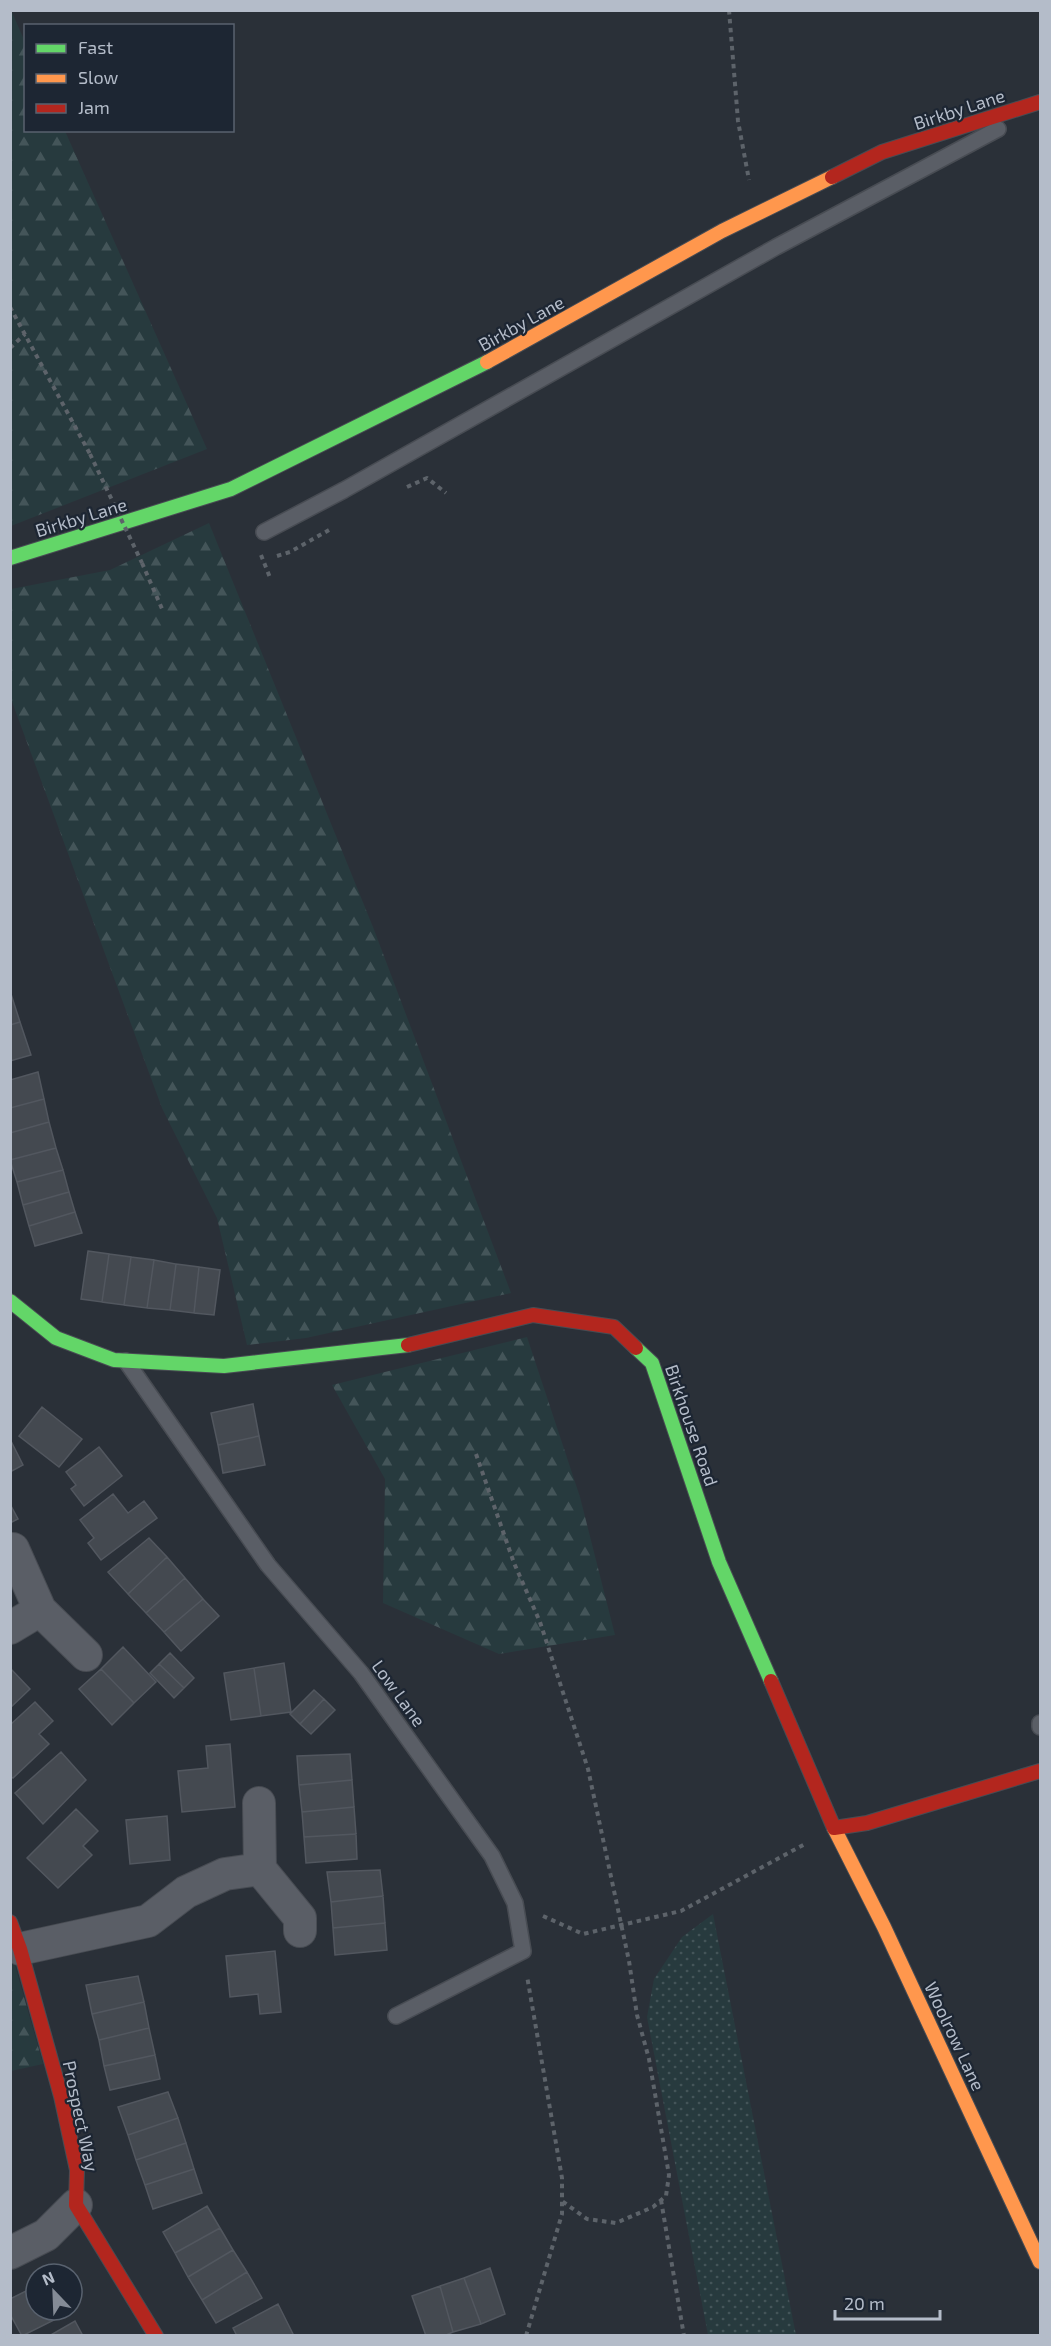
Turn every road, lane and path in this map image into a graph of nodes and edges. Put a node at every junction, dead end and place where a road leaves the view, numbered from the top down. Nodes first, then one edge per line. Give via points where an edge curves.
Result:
1 (729, 10) edge
2 (1041, 104) edge
3 (764, 210) junction
4 (10, 307) edge
5 (25, 334) junction
6 (10, 348) edge
7 (402, 489) dead end
8 (446, 493) dead end
9 (331, 528) dead end
10 (264, 532) dead end
11 (262, 556) dead end
12 (10, 558) edge
13 (163, 611) dead end
14 (10, 1301) edge
15 (126, 1361) junction
16 (476, 1454) dead end
17 (13, 1549) dead end
18 (40, 1610) junction
19 (10, 1628) edge
20 (86, 1655) dead end
21 (1041, 1771) edge
22 (259, 1803) dead end
23 (834, 1828) junction
24 (260, 1869) junction
25 (560, 1924) dead end
26 (621, 1926) junction
27 (300, 1931) dead end
28 (15, 1936) edge
29 (523, 1951) junction
30 (396, 2016) dead end
31 (661, 2200) junction
32 (562, 2201) junction
33 (76, 2205) junction
34 (10, 2253) edge
35 (1041, 2262) edge
36 (156, 2336) edge
37 (526, 2336) edge
38 (684, 2336) edge

1 - 3 path via 738,121 747,175
2 - 3 street, Birkby Lane via 882,152
2 - 10 lane
3 - 12 street, Birkby Lane via 508,352 231,489
4 - 5 path
5 - 6 path
5 - 13 path, bridge via 90,453
7 - 8 path via 427,478
9 - 11 path via 290,552
14 - 15 street, Birkhouse Road via 56,1338
15 - 23 street, Birkhouse Road via 247,1364 410,1345 533,1315 614,1328 652,1363 719,1562
15 - 29 lane, Low Lane via 268,1564 362,1673 492,1856 515,1903
16 - 26 path via 514,1563 540,1622 588,1769
17 - 18 street
18 - 19 street
18 - 20 street
21 - 23 street via 867,1823
22 - 24 street
23 - 26 path via 681,1911
23 - 35 street, Woolrow Lane
24 - 27 street via 300,1918
24 - 28 street via 225,1874 186,1892 148,1921
25 - 26 path via 583,1934
26 - 31 path via 669,2175 666,2196
28 - 33 street, Prospect Way via 61,2096 76,2170
29 - 30 lane
29 - 32 path via 562,2178
31 - 32 path via 616,2223 587,2219
31 - 38 path
32 - 37 path via 562,2214
33 - 34 street via 46,2235
33 - 36 street

